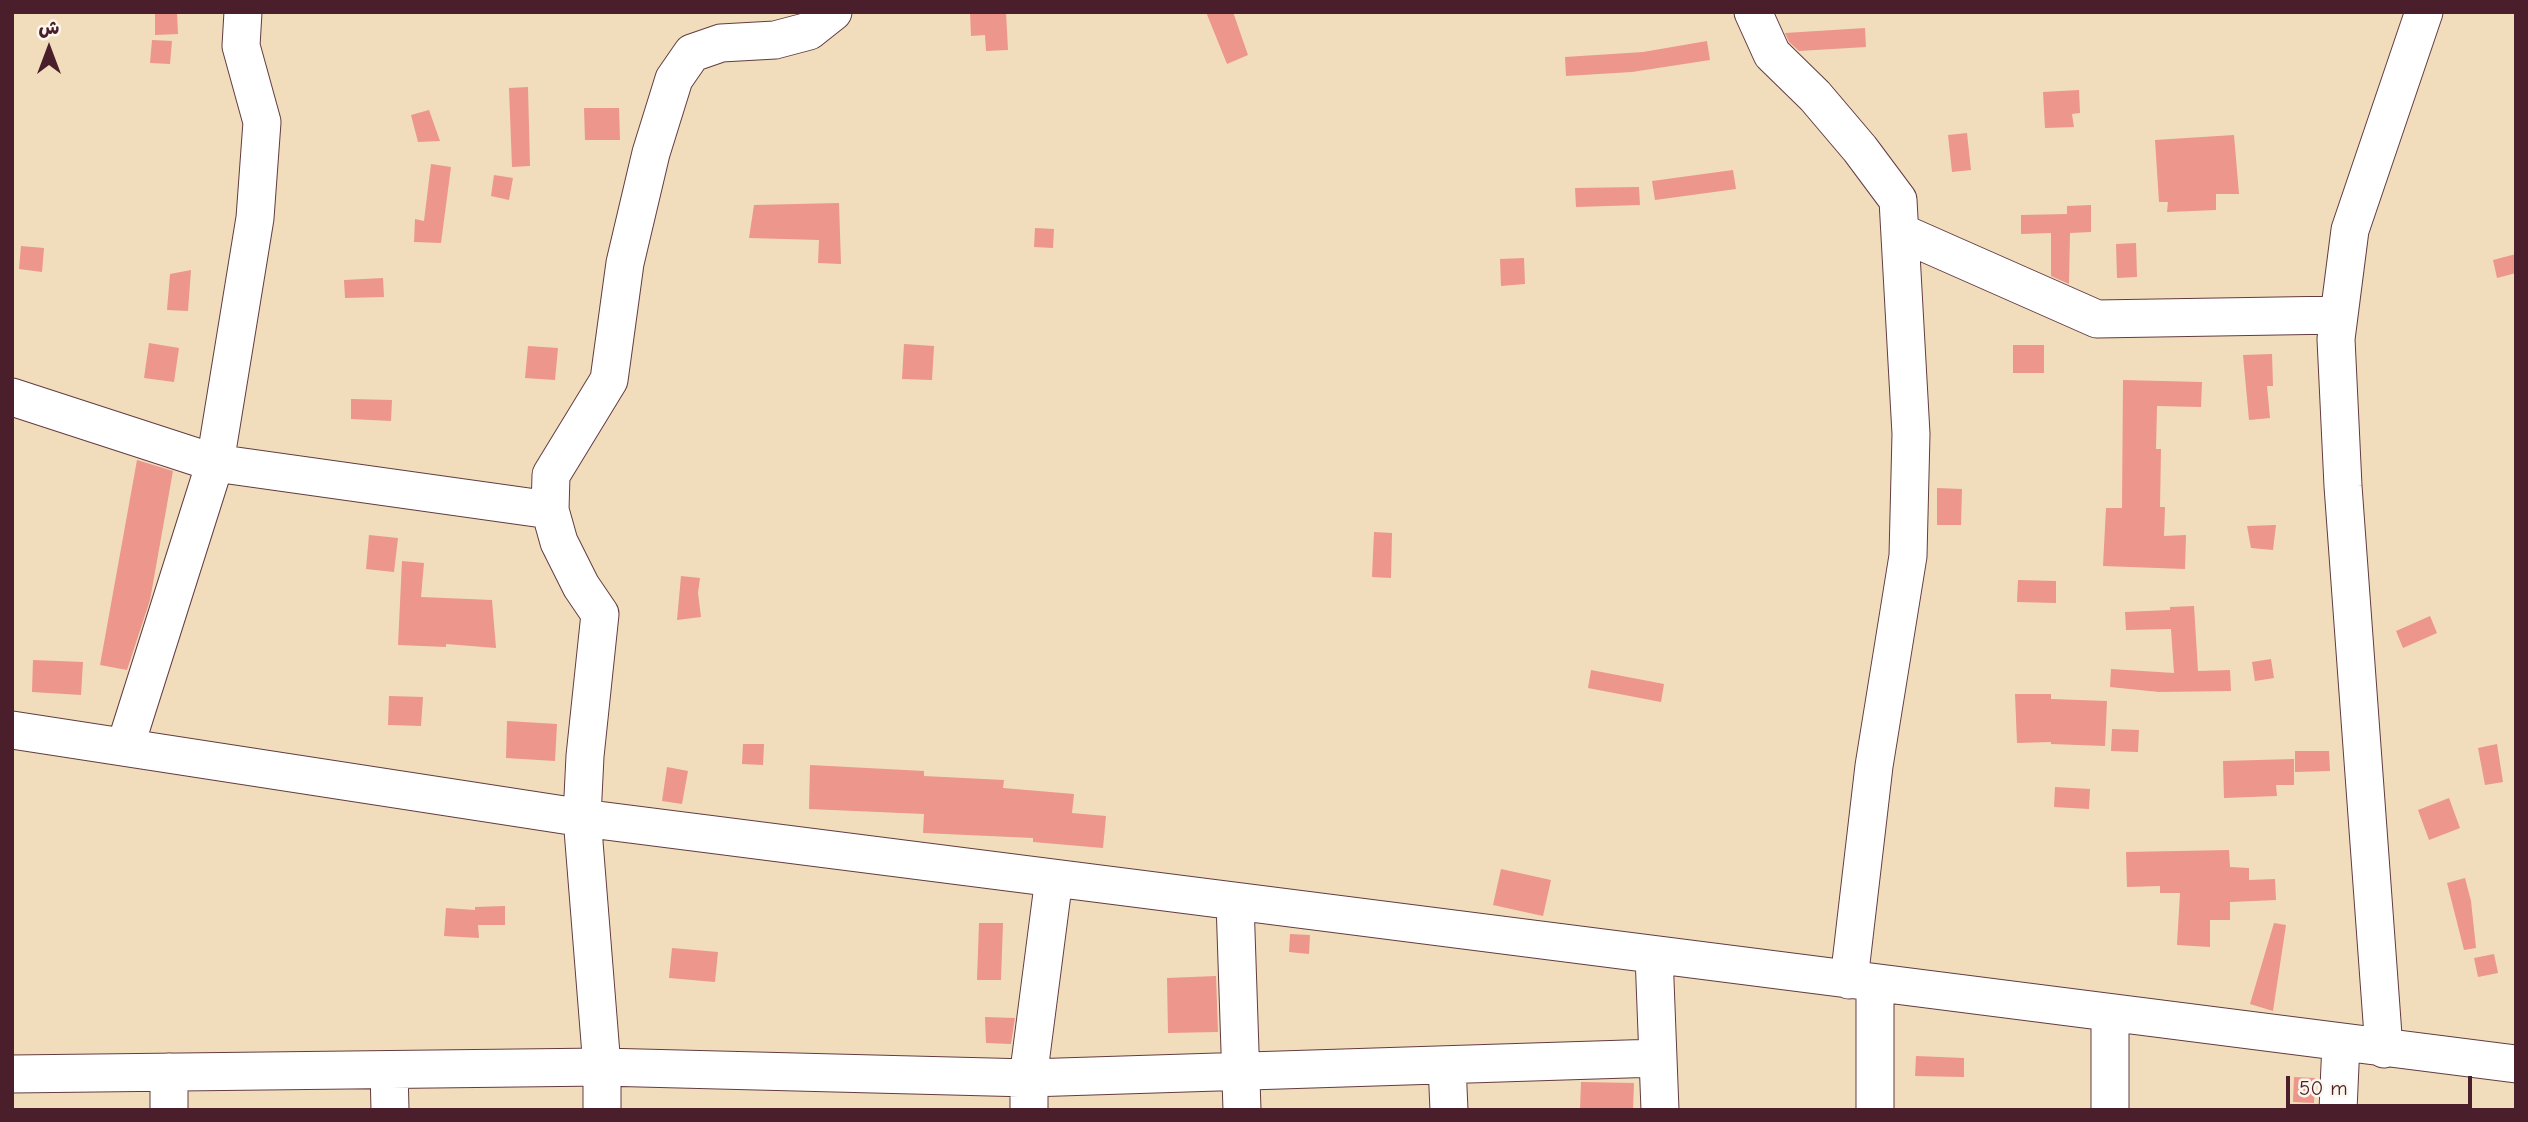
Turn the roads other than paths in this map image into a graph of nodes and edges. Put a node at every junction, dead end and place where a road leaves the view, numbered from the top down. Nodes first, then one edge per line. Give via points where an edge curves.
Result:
1 (243, 12) edge
2 (833, 12) edge
3 (1753, 12) edge
4 (2424, 12) edge
5 (1900, 232) junction
6 (2339, 315) junction
7 (12, 397) edge
8 (215, 463) junction
9 (550, 510) junction
10 (12, 730) edge
11 (125, 747) junction
12 (582, 817) junction
13 (1054, 878) junction
14 (1235, 902) junction
15 (1654, 955) junction
16 (1862, 982) junction
17 (2110, 1014) junction
18 (2340, 1043) junction
19 (2384, 1049) junction
20 (1658, 1058) junction
21 (2516, 1064) edge
22 (1447, 1065) junction
23 (602, 1067) junction
24 (389, 1070) junction
25 (169, 1072) junction
26 (1241, 1072) junction
27 (12, 1074) edge
28 (1029, 1094) edge
29 (169, 1110) edge
30 (390, 1110) edge
31 (602, 1110) edge
32 (1242, 1110) edge
33 (1449, 1110) edge
34 (1660, 1110) edge
35 (1875, 1110) edge
36 (2110, 1110) edge
37 (2338, 1110) edge

1 - 8 street via 241,46 262,122 255,218
2 - 9 street via 809,32 775,40 721,43 692,53 674,79 625,263 609,380 551,475
3 - 5 street via 1772,54 1815,96 1898,200
4 - 6 street via 2350,230
5 - 6 street via 2097,319
5 - 16 street via 1911,434 1908,556 1874,766
6 - 19 street via 2336,339 2343,486
7 - 8 street
8 - 9 street
8 - 11 street
9 - 12 street via 559,542 600,614
10 - 11 street
11 - 12 street
12 - 13 street
12 - 23 street
13 - 14 street
13 - 28 street
14 - 15 street
14 - 26 street
15 - 16 street
15 - 20 street
16 - 17 street
16 - 35 street
17 - 18 street
17 - 36 street
18 - 19 street
18 - 37 street
19 - 21 street
20 - 22 street
20 - 34 street
22 - 26 street
22 - 33 street
23 - 24 street
23 - 28 street
23 - 31 street
24 - 25 street
24 - 30 street
25 - 27 street
25 - 29 street
26 - 28 street
26 - 32 street

